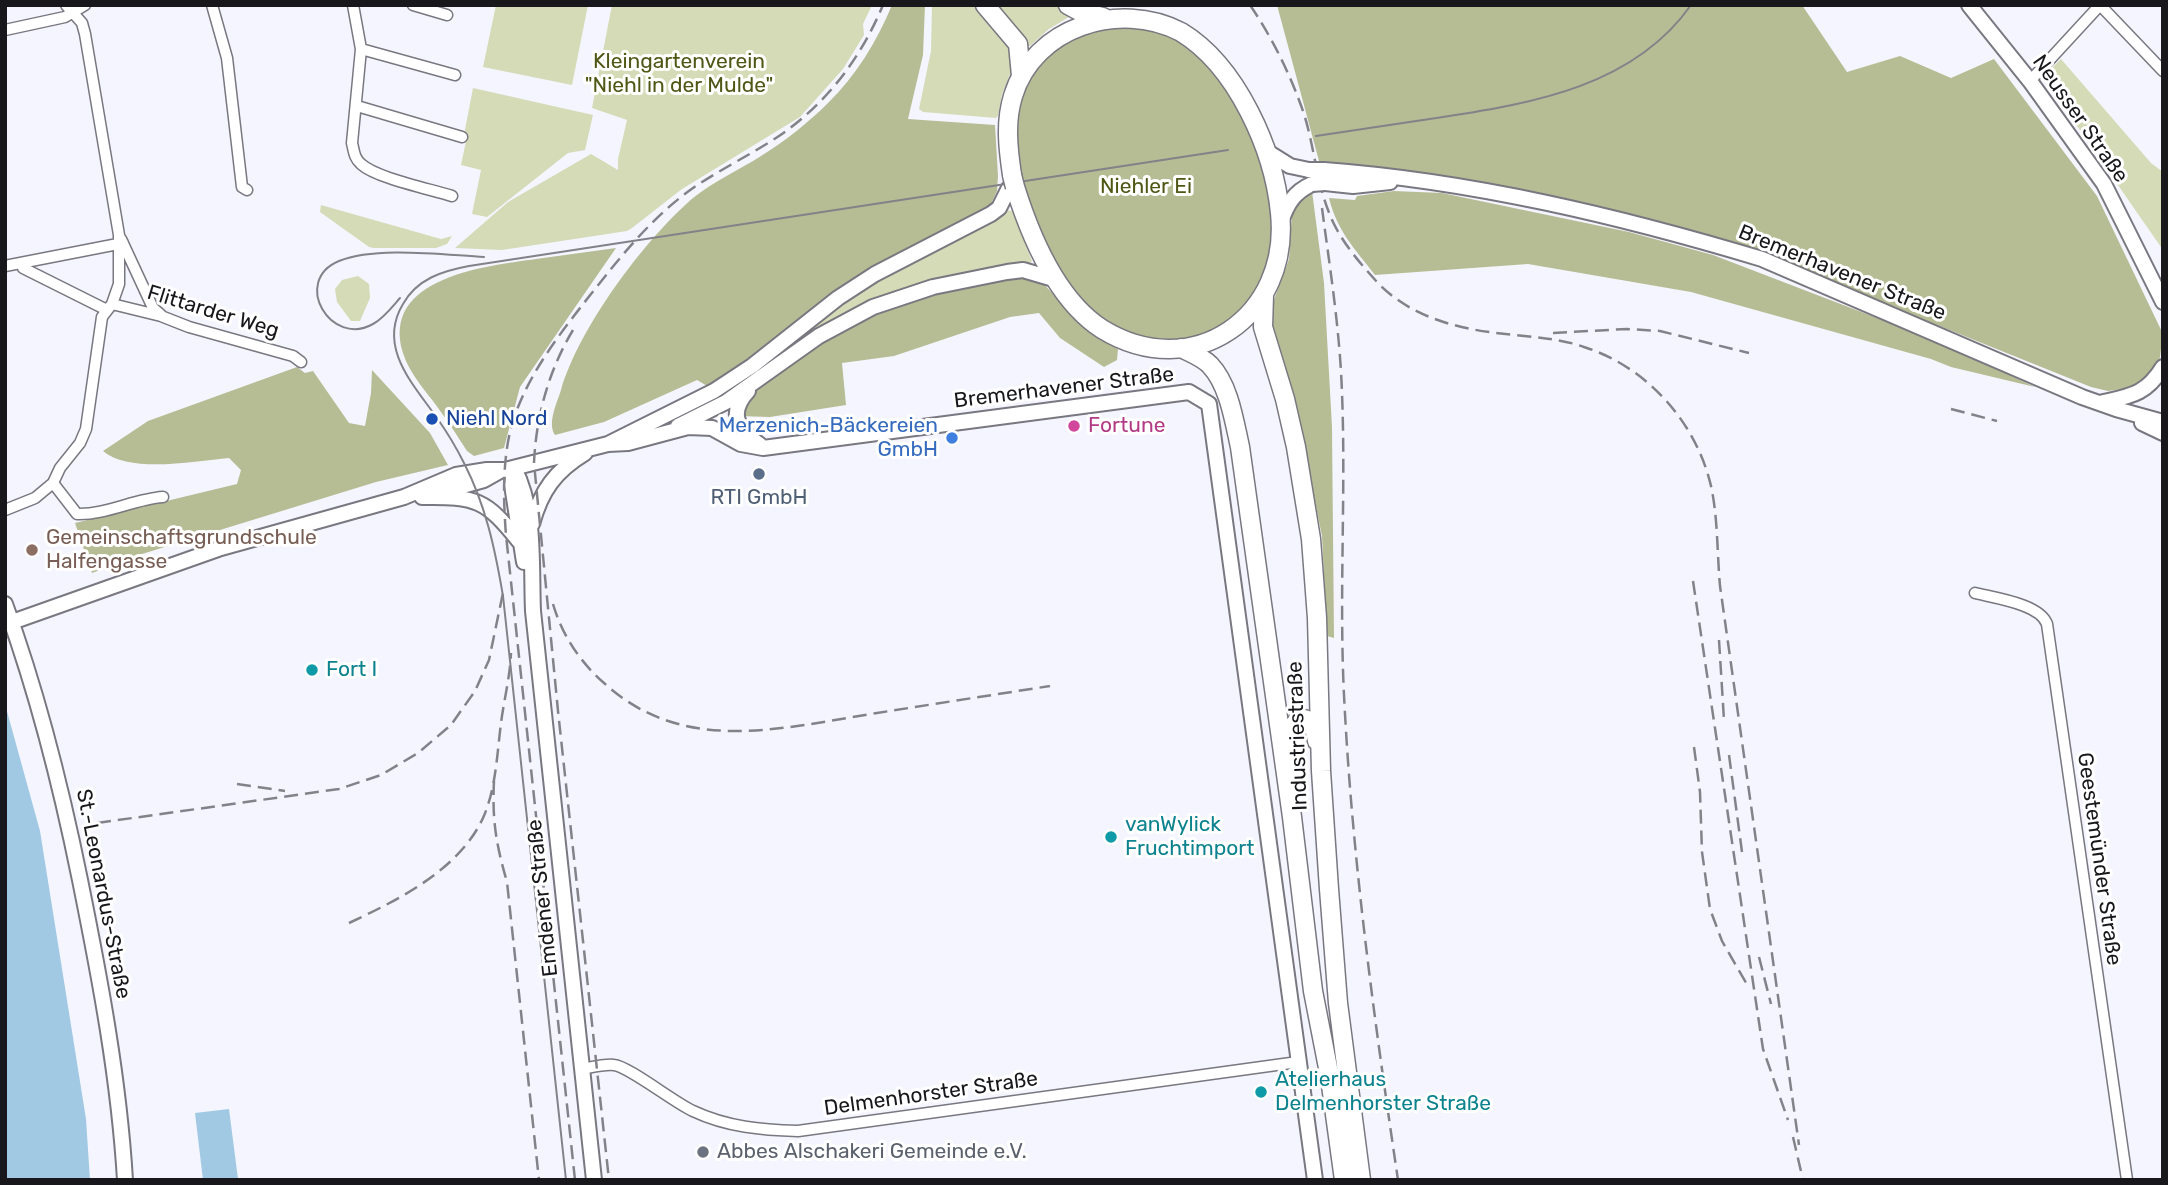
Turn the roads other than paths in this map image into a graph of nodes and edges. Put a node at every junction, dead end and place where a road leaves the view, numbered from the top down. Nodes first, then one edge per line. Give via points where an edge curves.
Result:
1 (85, 5) edge
2 (212, 5) edge
3 (353, 5) edge
4 (412, 5) edge
5 (985, 5) edge
6 (1068, 5) edge
7 (1969, 5) edge
8 (2100, 5) edge
9 (70, 9) edge
10 (447, 15) dead end
11 (1116, 17) junction
12 (5, 30) edge
13 (361, 49) junction
14 (2163, 71) edge
15 (455, 75) dead end
16 (1021, 76) junction
17 (2030, 81) junction
18 (357, 106) junction
19 (462, 137) dead end
20 (1266, 150) junction
21 (1317, 177) junction
22 (1012, 183) junction
23 (247, 190) dead end
24 (452, 196) dead end
25 (1281, 223) junction
26 (121, 241) junction
27 (22, 262) junction
28 (5, 266) edge
29 (1057, 280) junction
30 (1267, 290) junction
31 (2163, 302) edge
32 (109, 307) junction
33 (161, 316) junction
34 (1181, 348) junction
35 (301, 362) dead end
36 (2163, 368) edge
37 (757, 382) junction
38 (714, 391) junction
39 (2099, 403) junction
40 (2116, 409) junction
41 (704, 413) junction
42 (2163, 422) edge
43 (712, 428) junction
44 (666, 432) junction
45 (2163, 433) edge
46 (1214, 436) joint
47 (603, 445) junction
48 (763, 448) junction
49 (507, 469) junction
50 (52, 483) junction
51 (163, 497) dead end
52 (404, 497) junction
53 (422, 497) junction
54 (5, 510) edge
55 (525, 537) junction
56 (1975, 593) dead end
57 (5, 604) edge
58 (12, 622) junction
59 (1284, 769) junction
60 (1321, 771) junction
61 (1298, 1062) junction
62 (582, 1069) junction
63 (125, 1180) edge
64 (594, 1180) edge
65 (1315, 1180) edge
66 (1344, 1180) edge
67 (1361, 1180) edge
68 (2127, 1180) edge

1 - 9 street
2 - 23 street via 227,58 242,187
3 - 13 street
4 - 10 street
5 - 16 highway via 1018,44
6 - 11 highway via 1081,12
7 - 17 street, Neusser Straße
8 - 14 street
8 - 17 street
9 - 12 street via 65,17
9 - 26 street via 85,34
11 - 16 highway via 1062,33 1040,51
11 - 20 highway via 1164,23 1203,50 1239,95
13 - 15 street
13 - 18 street
16 - 22 highway via 1008,123
17 - 31 street, Neusser Straße via 2104,184
18 - 19 street
18 - 24 street via 352,143 360,163 379,174
20 - 21 street, Bremerhavener Straße
20 - 25 highway
21 - 25 street via 1289,202
21 - 39 street, Bremerhavener Straße via 1373,185 1412,180 1458,186 1628,222 1762,259
22 - 29 highway via 1036,245
22 - 38 street via 991,214 875,274
25 - 30 highway via 1280,254
26 - 27 street
26 - 32 street via 119,284
26 - 33 street
27 - 28 street
27 - 32 street, Flittarder Weg via 23,268
29 - 34 highway via 1101,328 1128,342
29 - 37 street via 1023,270 902,296 843,322
30 - 34 highway via 1233,328 1204,343
30 - 60 highway, Industriestraße via 1263,327 1296,447 1311,539
32 - 33 street, Flittarder Weg
32 - 50 street via 102,317 86,429
33 - 35 street, Flittarder Weg
34 - 59 highway, Industriestraße via 1215,371 1235,425
36 - 39 street via 2154,383 2134,395
37 - 41 street
37 - 48 street via 739,402 737,419
38 - 41 street
38 - 47 street
39 - 40 street, Bremerhavener Straße
40 - 42 street, Bremerhavener Straße
40 - 45 street
41 - 43 street
41 - 44 street
43 - 44 street
43 - 48 street, Bremerhavener Straße via 741,444
44 - 47 street
46 - 48 street, Bremerhavener Straße via 1209,404 1189,392
46 - 61 street, Industriestraße
47 - 49 street
47 - 55 street, Emdener Straße via 552,478
49 - 52 street via 456,475
49 - 53 street
49 - 55 street, Emdener Straße
50 - 51 street via 77,514 90,515
50 - 54 street via 35,498
52 - 53 street
52 - 58 street via 221,548
53 - 55 street via 481,502
55 - 62 street, Emdener Straße
56 - 68 street, Geestemünder Straße via 2039,611 2047,624
57 - 58 street, St.-Leonardus-Straße
58 - 63 street, St.-Leonardus-Straße via 40,709 94,946
59 - 60 highway via 1290,729 1299,719 1306,719 1315,730
59 - 66 highway, Industriestraße
60 - 67 highway, Industriestraße via 1338,1003
61 - 62 street, Delmenhorster Straße via 799,1131 726,1124 692,1111 625,1068
61 - 65 street, Industriestraße
62 - 64 street, Emdener Straße

